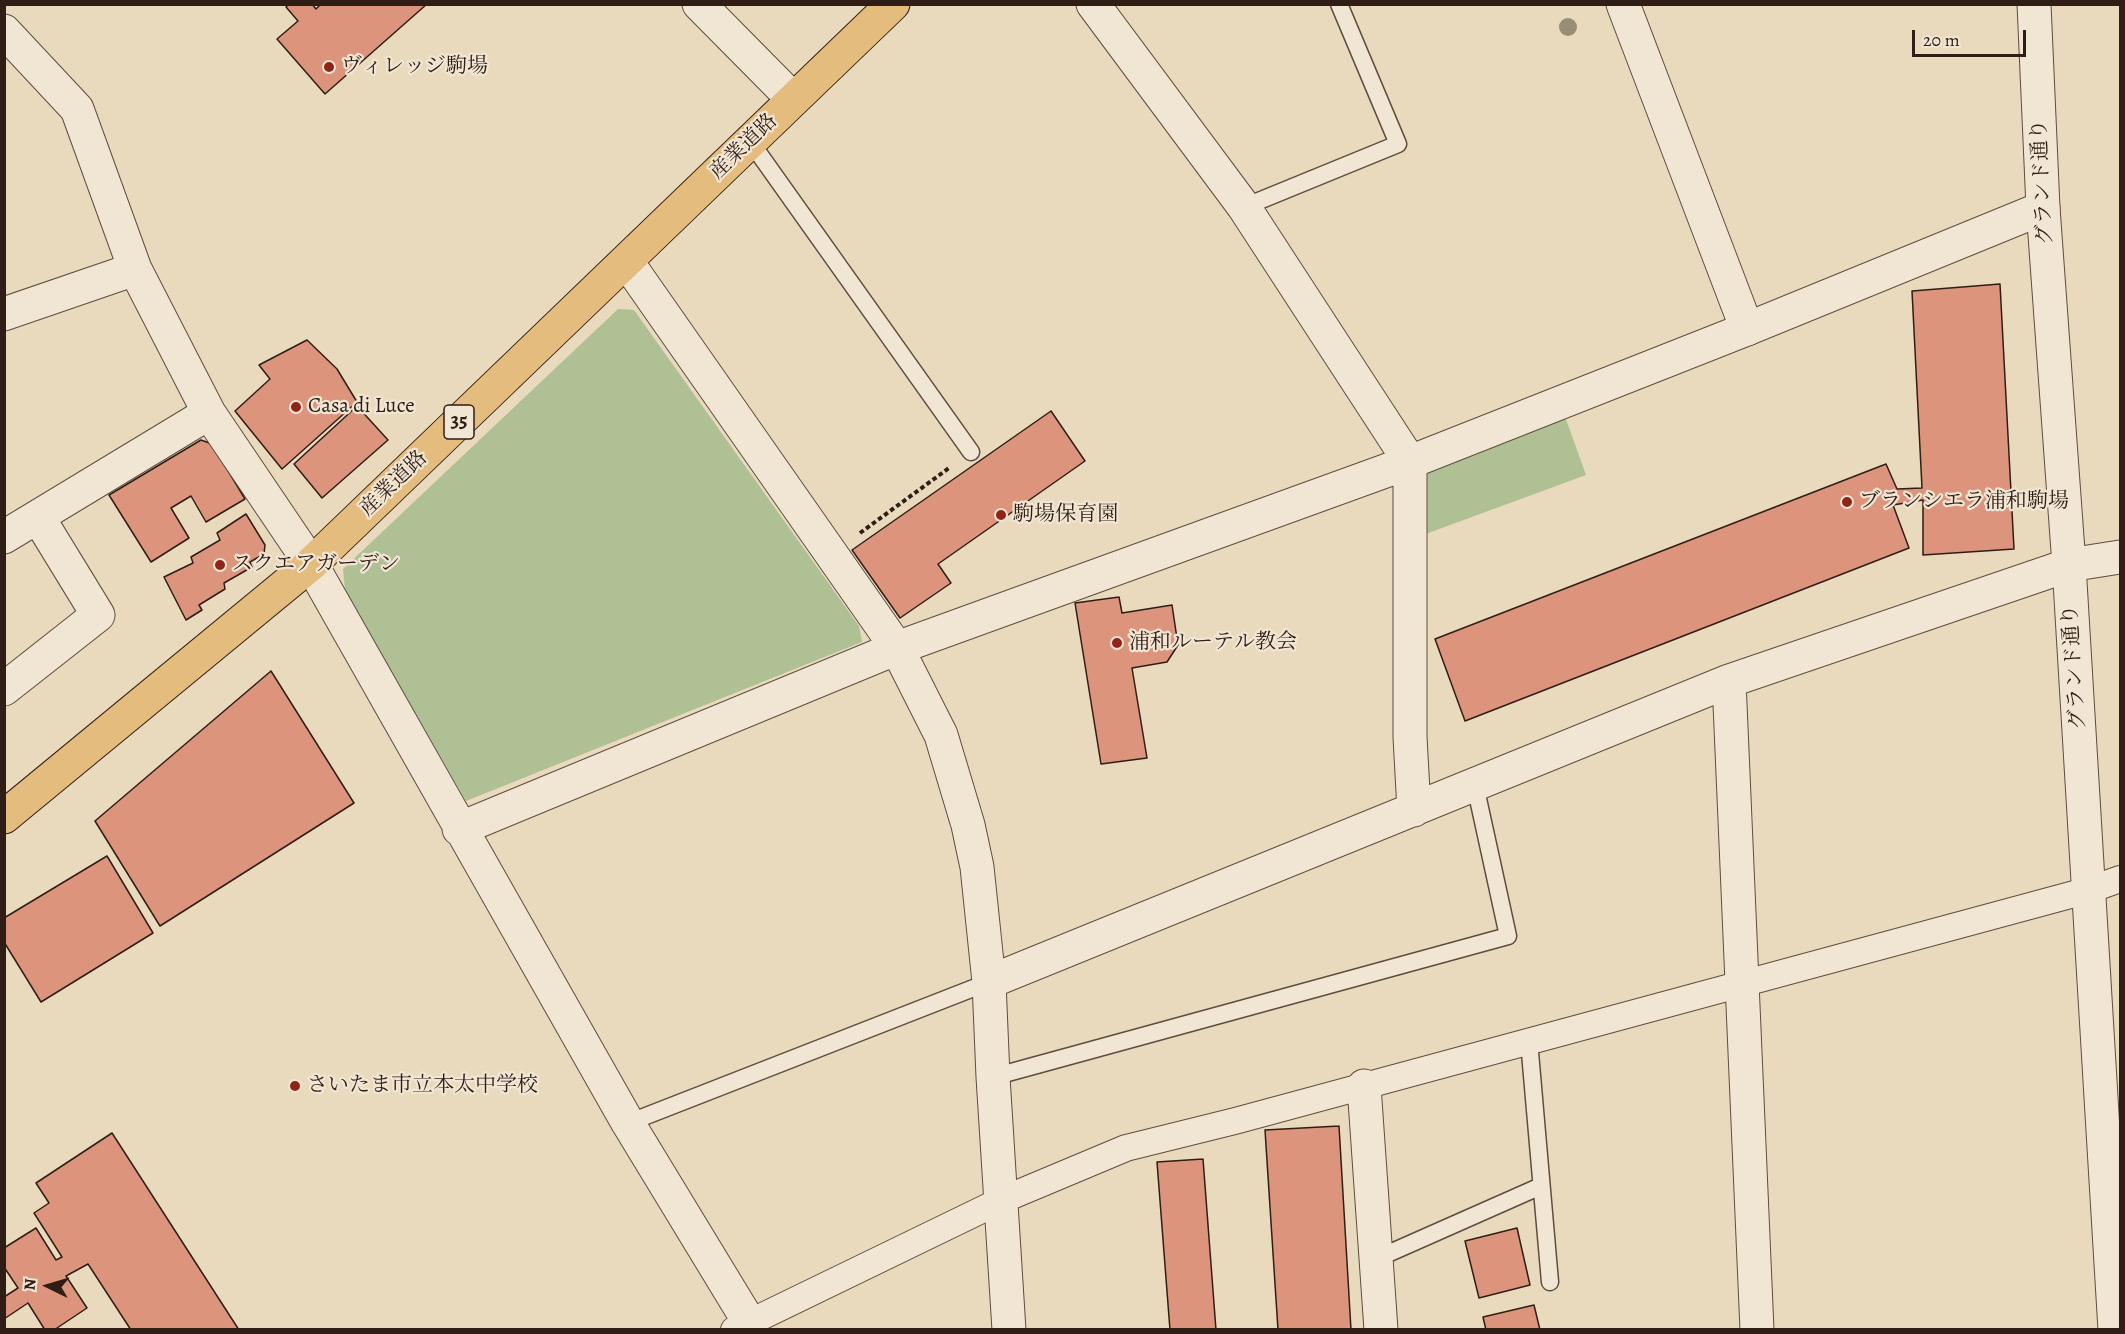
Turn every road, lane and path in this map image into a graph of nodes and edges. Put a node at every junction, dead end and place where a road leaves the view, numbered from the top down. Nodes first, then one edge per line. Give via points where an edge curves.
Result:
1 (699, 4) edge
2 (893, 4) edge
3 (1093, 4) edge
4 (1339, 4) edge
5 (1623, 4) edge
6 (2034, 4) edge
7 (4, 32) edge
8 (793, 99) junction
9 (750, 141) junction
10 (1244, 207) junction
11 (2043, 208) junction
12 (627, 262) junction
13 (135, 269) junction
14 (4, 314) edge
15 (1747, 329) junction
16 (209, 413) junction
17 (971, 452) joint
18 (1410, 462) junction
19 (38, 517) junction
20 (4, 537) edge
21 (831, 554) junction
22 (2121, 556) edge
23 (311, 564) junction
24 (2069, 565) junction
25 (897, 648) junction
26 (1729, 681) junction
27 (4, 689) edge
28 (1475, 785) junction
29 (1413, 810) junction
30 (4, 817) edge
31 (459, 829) junction
32 (2121, 879) edge
33 (2089, 890) junction
34 (989, 982) junction
35 (1743, 983) junction
36 (1529, 1041) junction
37 (993, 1077) junction
38 (1364, 1086) junction
39 (628, 1123) junction
40 (1541, 1186) junction
41 (1002, 1200) junction
42 (1376, 1259) junction
43 (1550, 1282) dead end
44 (741, 1326) edge
45 (1009, 1329) edge
46 (1381, 1329) edge
47 (1757, 1329) edge
48 (2115, 1329) edge

1 - 8 street
2 - 8 main road, 産業道路 / 35
3 - 10 street
4 - 10 lane via 1398,144
5 - 15 street
6 - 11 street, グランド通り
7 - 13 street via 77,110
8 - 9 main road, 産業道路 / 35
9 - 12 main road, 産業道路 / 35
9 - 17 lane
10 - 18 street
11 - 15 street
11 - 24 street, グランド通り
12 - 21 street
12 - 23 main road, 産業道路 / 35
13 - 14 street
13 - 16 street
15 - 18 street
16 - 19 street
16 - 23 street
17 - 21 path
18 - 25 street
18 - 29 street
19 - 20 street
19 - 27 street via 98,615
21 - 25 street
22 - 24 street
23 - 30 main road, 産業道路 / 35
23 - 31 street
24 - 26 street
24 - 33 street, グランド通り
25 - 31 street
25 - 34 street via 940,735 969,825
26 - 28 street
26 - 35 street
28 - 29 street
28 - 37 lane via 1508,936
29 - 34 street
31 - 39 street
32 - 33 street
33 - 35 street
33 - 48 street, グランド通り
34 - 37 street
34 - 39 lane
35 - 36 street
35 - 47 street
36 - 38 street
36 - 40 lane
37 - 41 street
38 - 41 street via 1126,1148
38 - 42 street
39 - 44 street
40 - 42 lane
40 - 43 lane
41 - 44 street
41 - 45 street
42 - 46 street

